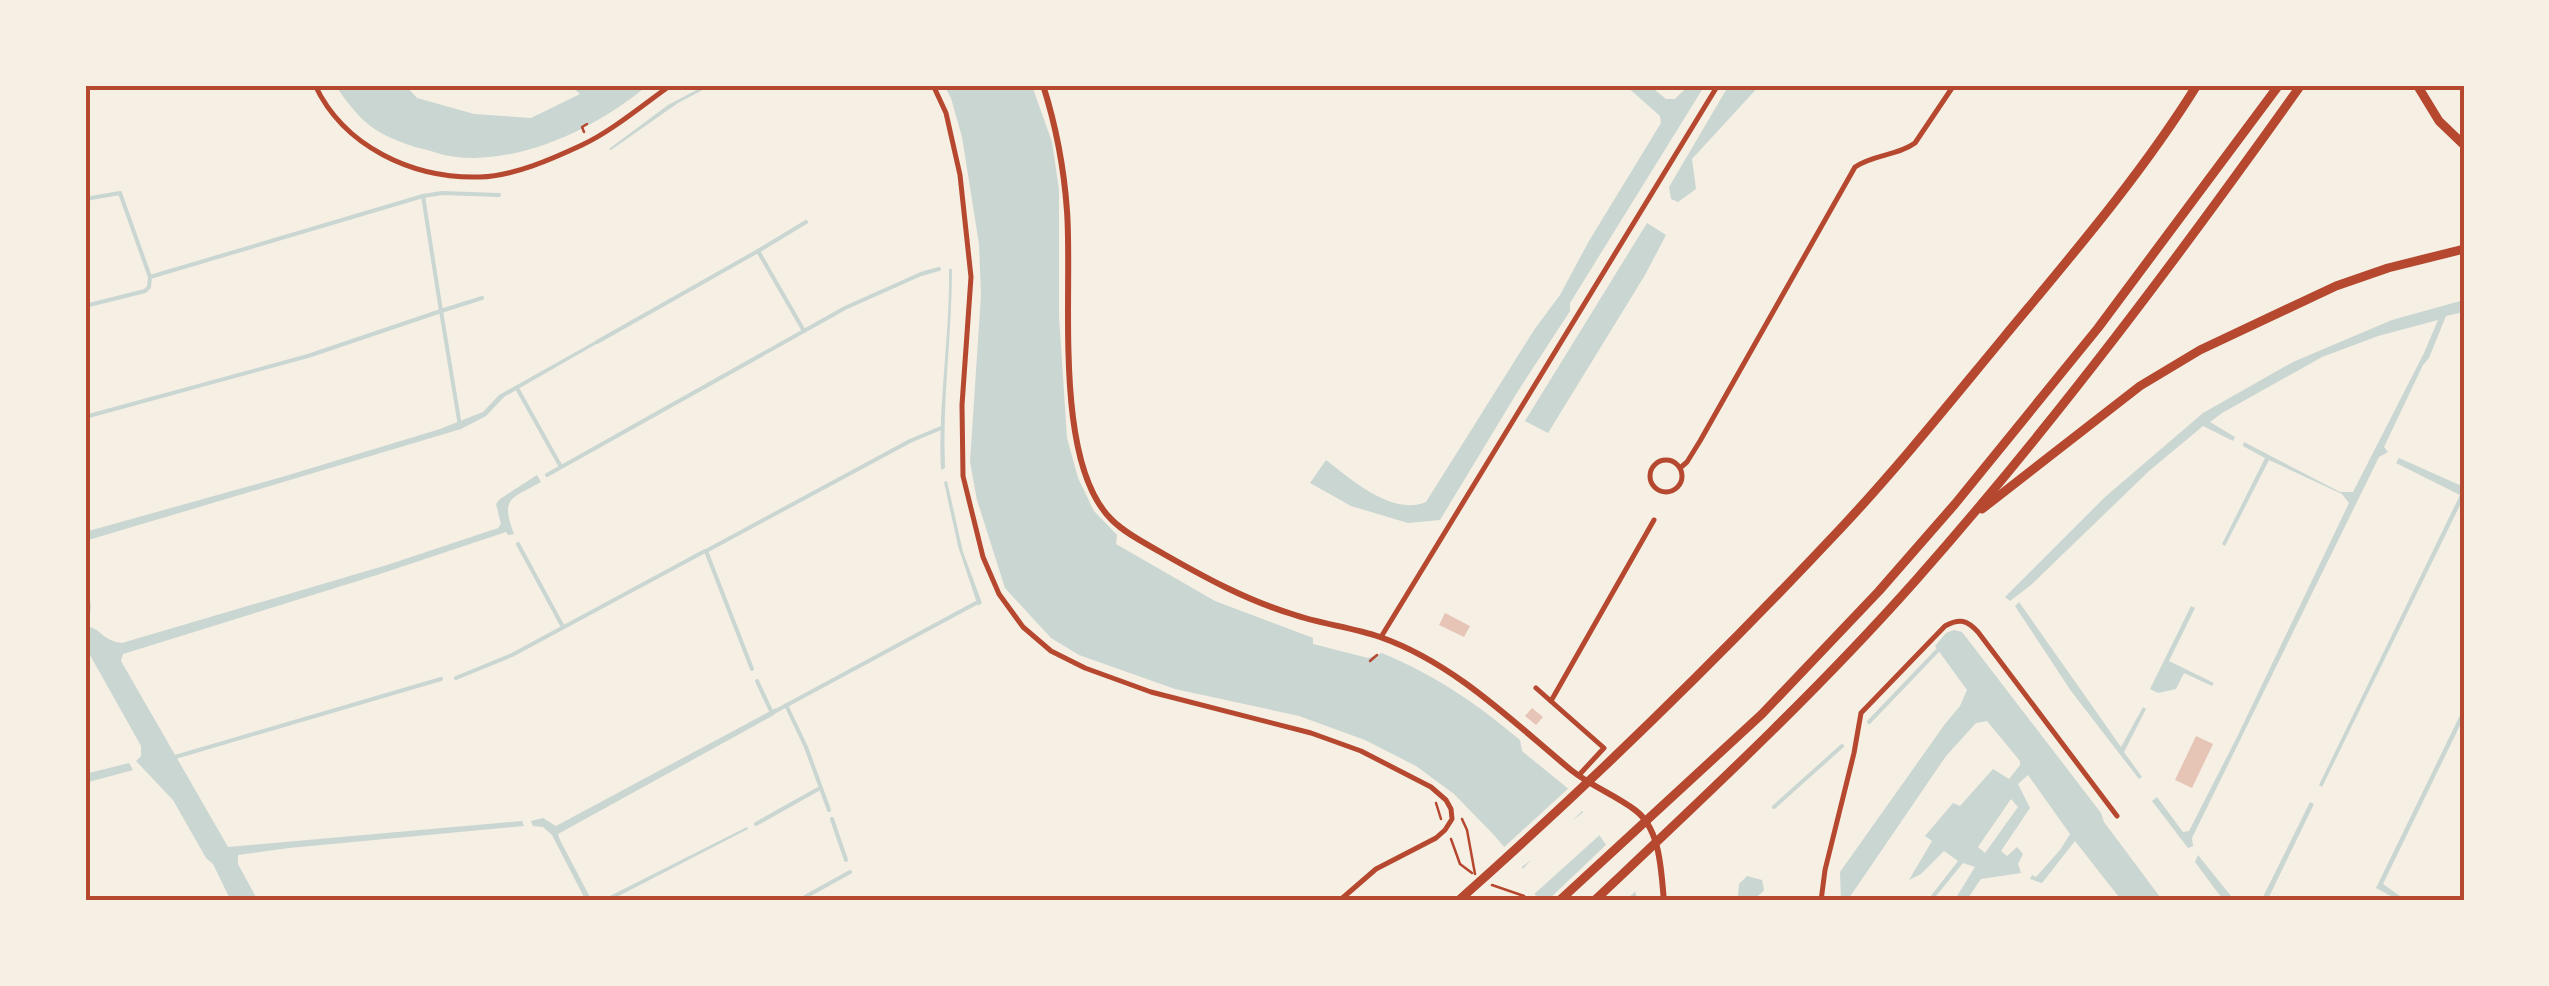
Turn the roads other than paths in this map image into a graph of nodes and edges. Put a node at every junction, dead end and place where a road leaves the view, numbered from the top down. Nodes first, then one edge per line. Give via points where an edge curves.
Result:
1 (315, 85) edge
2 (672, 85) edge
3 (932, 85) edge
4 (1043, 85) edge
5 (1718, 85) edge
6 (1954, 85) edge
7 (2198, 85) edge
8 (2279, 85) edge
9 (2302, 85) edge
10 (2418, 85) edge
11 (2464, 145) edge
12 (2464, 249) edge
13 (1680, 468) junction
14 (1654, 520) dead end
15 (1968, 520) junction
16 (1381, 637) junction
17 (1536, 688) dead end
18 (1551, 702) junction
19 (1578, 776) junction
20 (2117, 816) dead end
21 (1339, 901) edge
22 (1458, 901) edge
23 (1559, 901) edge
24 (1594, 901) edge
25 (1664, 901) edge
26 (1821, 901) edge

1 - 2 street via 335,118 383,156 445,175 482,177 586,143
3 - 21 street via 946,113 960,175 971,278 963,476 999,594 1051,652 1085,668 1312,733 1360,751 1446,800 1450,824 1436,838 1376,869
4 - 16 street via 1067,214 1071,406 1096,498 1127,531 1207,579 1294,615
5 - 16 street
6 - 13 street via 1915,143 1855,167
7 - 22 highway via 2128,185 1842,527 1603,768
8 - 23 highway via 2098,328 1954,504 1802,674
9 - 15 highway via 2113,340
10 - 11 highway via 2439,121
12 - 15 highway via 2336,286 2200,350 2127,395
13 - 13 street via 1670,460 1658,462 1652,483 1673,490
14 - 18 street
15 - 24 highway via 1856,646
16 - 19 street via 1467,684
17 - 18 street
18 - 19 street via 1604,748
19 - 25 street via 1646,822
20 - 26 street via 1970,623 1961,620 1944,626 1860,714

